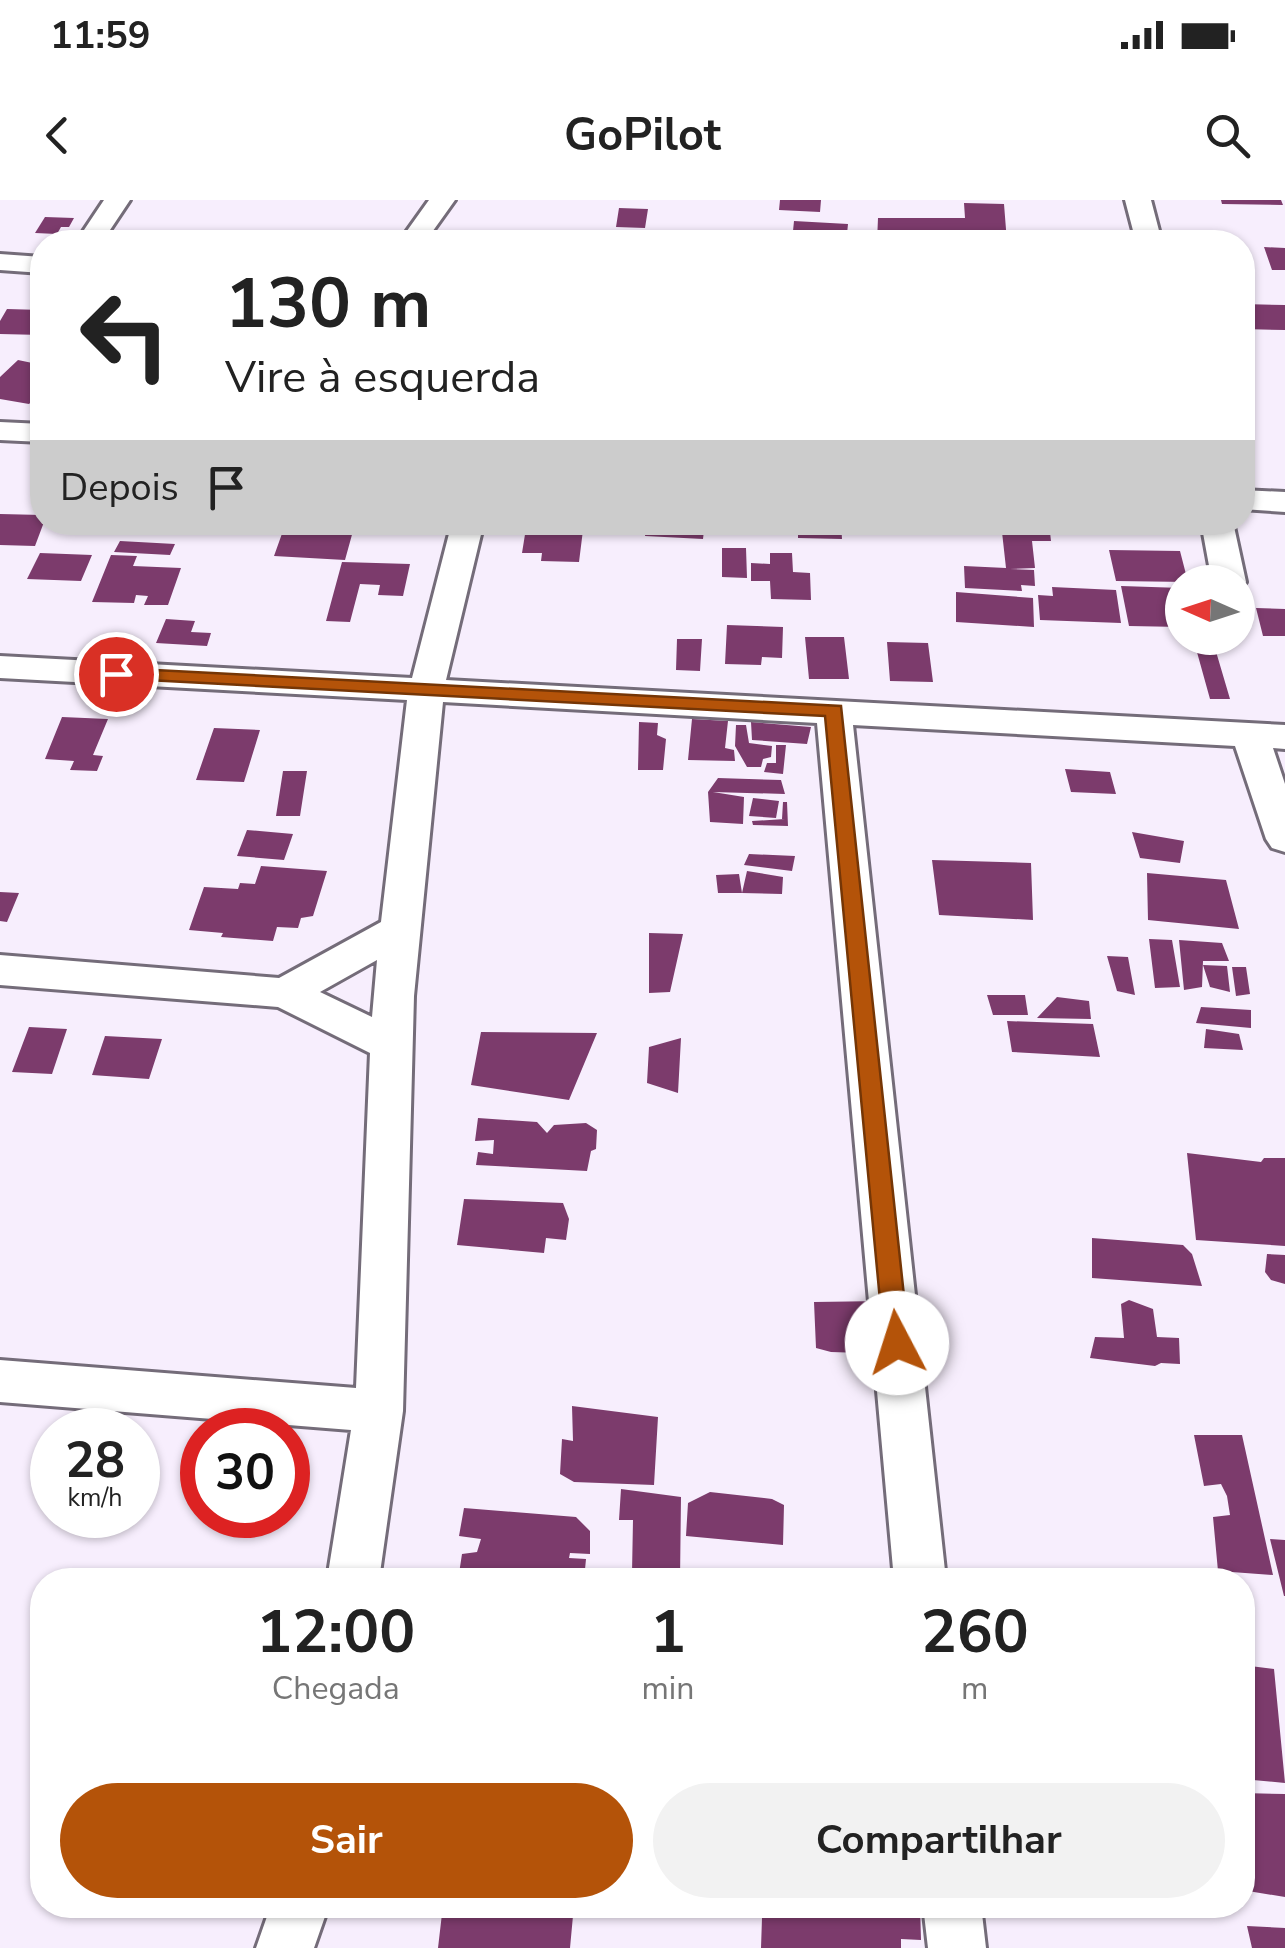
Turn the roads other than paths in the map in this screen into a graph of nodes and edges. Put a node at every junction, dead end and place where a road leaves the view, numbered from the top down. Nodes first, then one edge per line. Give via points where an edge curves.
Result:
1 (117, 200) edge
2 (442, 200) edge
3 (1138, 200) edge
4 (97, 230) edge
5 (421, 230) edge
6 (1146, 230) edge
7 (0, 262) edge
8 (30, 264) edge
9 (0, 430) edge
10 (30, 432) edge
11 (1255, 500) edge
12 (1285, 502) edge
13 (465, 535) edge
14 (1220, 535) edge
15 (1226, 565) edge
16 (0, 667) edge
17 (426, 692) junction
18 (834, 710) junction
19 (1268, 736) edge
20 (1285, 840) edge
21 (400, 929) junction
22 (0, 970) edge
23 (284, 993) junction
24 (391, 1045) junction
25 (0, 1381) edge
26 (379, 1412) junction
27 (355, 1568) edge
28 (919, 1568) edge
29 (295, 1918) edge
30 (954, 1918) edge
31 (285, 1948) edge
32 (957, 1948) edge

1 - 4 street
2 - 5 street
3 - 6 street
7 - 8 street
9 - 10 street
11 - 12 street
13 - 17 street
14 - 15 street
16 - 17 street
17 - 18 street
17 - 21 street
18 - 19 street
18 - 28 street
19 - 20 street
21 - 23 street
21 - 24 street
22 - 23 street
23 - 24 street
24 - 26 street
25 - 26 street
26 - 27 street
29 - 31 street
30 - 32 street

